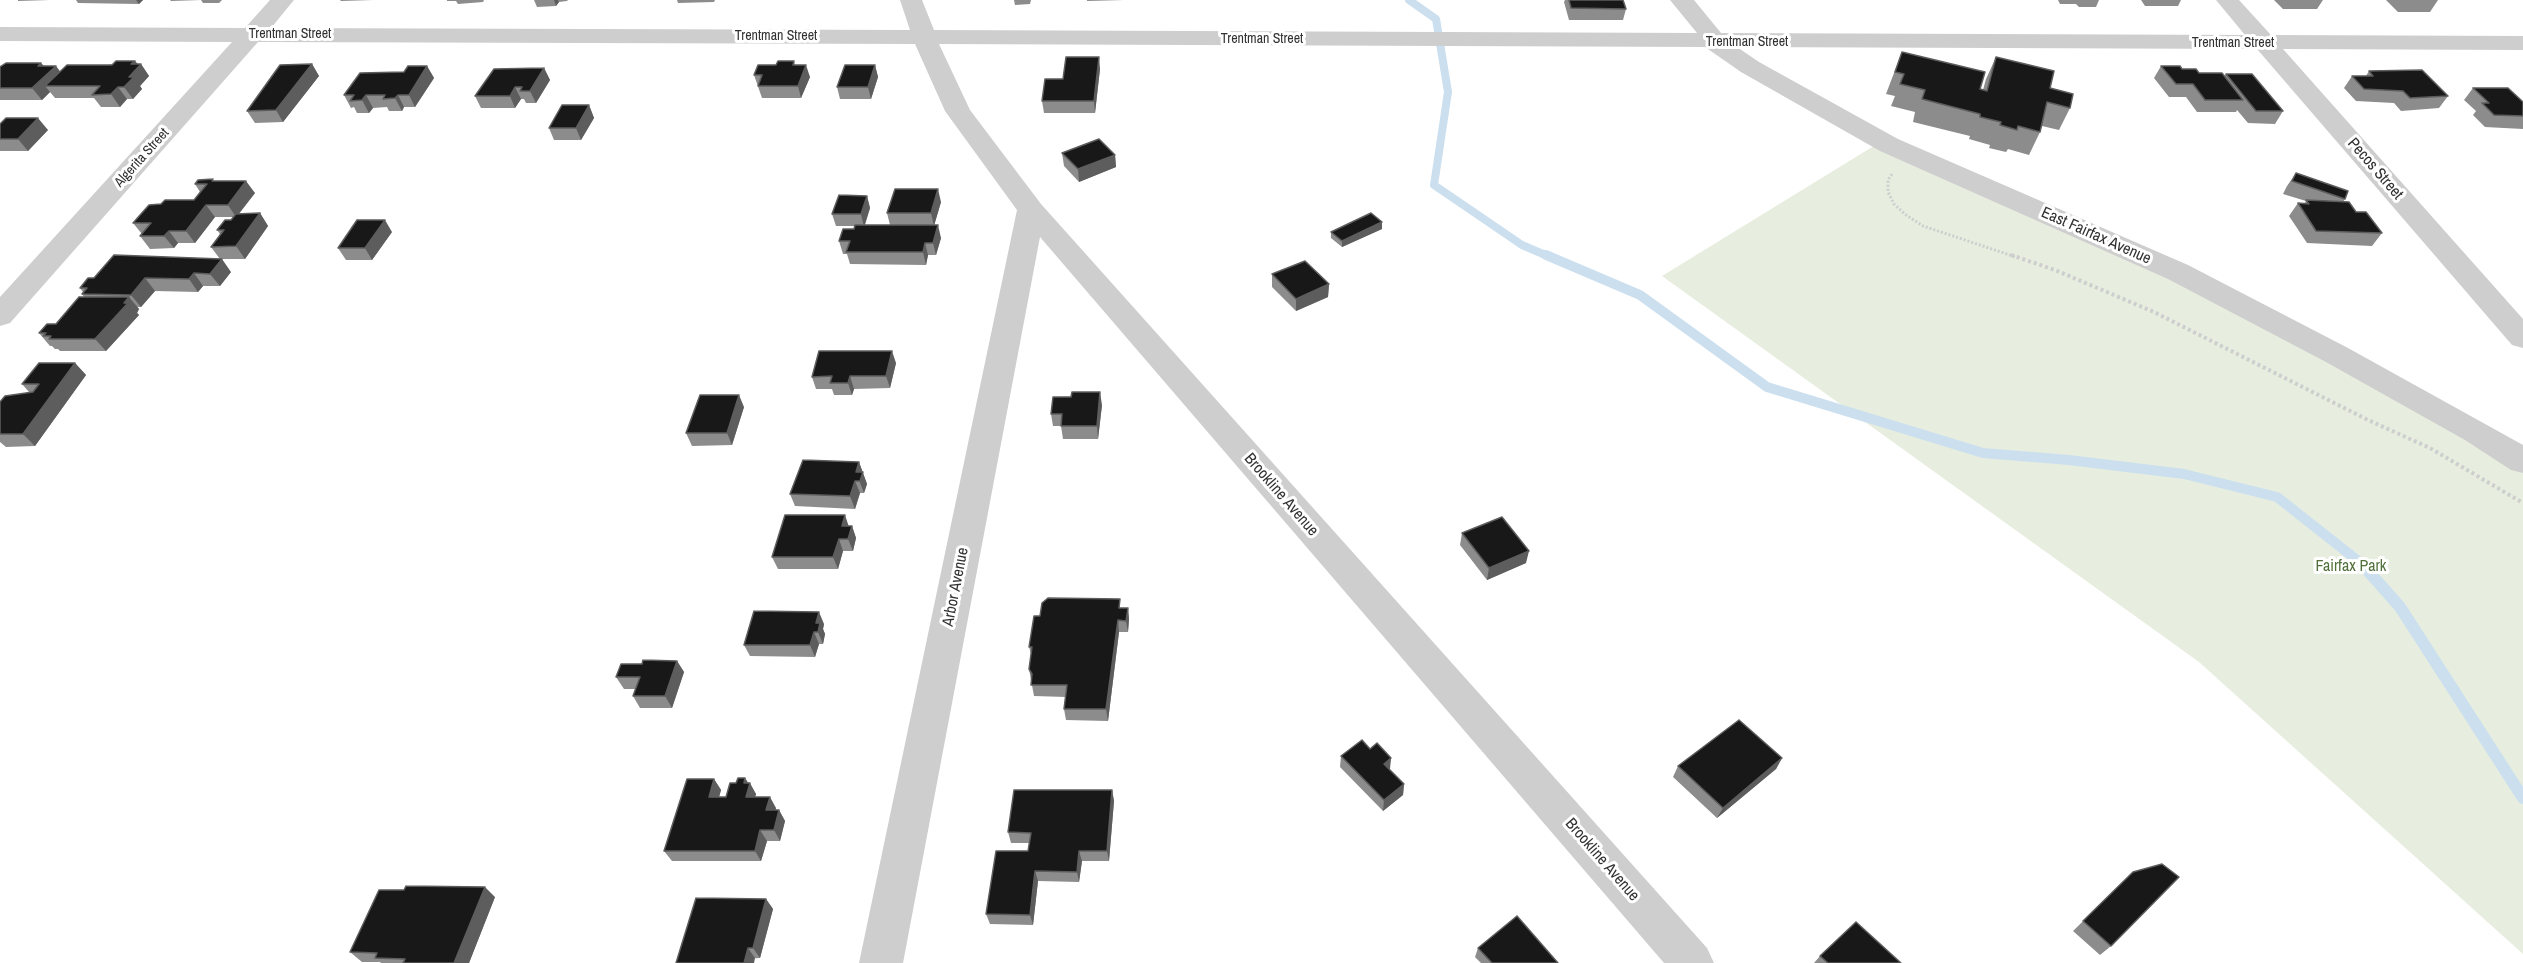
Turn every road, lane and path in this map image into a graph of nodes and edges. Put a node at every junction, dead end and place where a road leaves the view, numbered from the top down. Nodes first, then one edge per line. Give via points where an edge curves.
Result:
1 (283, 0) edge
2 (911, 0) edge
3 (1681, 0) edge
4 (2227, 0) edge
5 (0, 34) edge
6 (253, 34) junction
7 (925, 37) junction
8 (1713, 42) junction
9 (2265, 43) junction
10 (2523, 44) edge
11 (1914, 156) junction
12 (1030, 210) junction
13 (0, 316) edge
14 (2523, 338) edge
15 (2523, 461) edge
16 (2523, 503) edge
17 (881, 963) edge
18 (1692, 963) edge

1 - 6 street, Algerita Street
2 - 7 street, Brookline Avenue
3 - 8 street, East Fairfax Avenue via 1708,30
4 - 9 street, Pecos Street
5 - 6 street, Trentman Street
6 - 7 street, Trentman Street
6 - 13 street, Algerita Street
7 - 8 street, Trentman Street
7 - 12 street, Brookline Avenue via 958,111
8 - 9 street, Trentman Street
8 - 11 street, East Fairfax Avenue via 1760,73
9 - 10 street, Trentman Street
9 - 14 street, Pecos Street
11 - 15 street, East Fairfax Avenue via 2178,272 2337,355
11 - 16 path via 1894,171 1888,180 1888,192 1894,204 1923,226 2055,270 2154,312 2430,448
12 - 17 street, Arbor Avenue
12 - 18 street, Brookline Avenue

